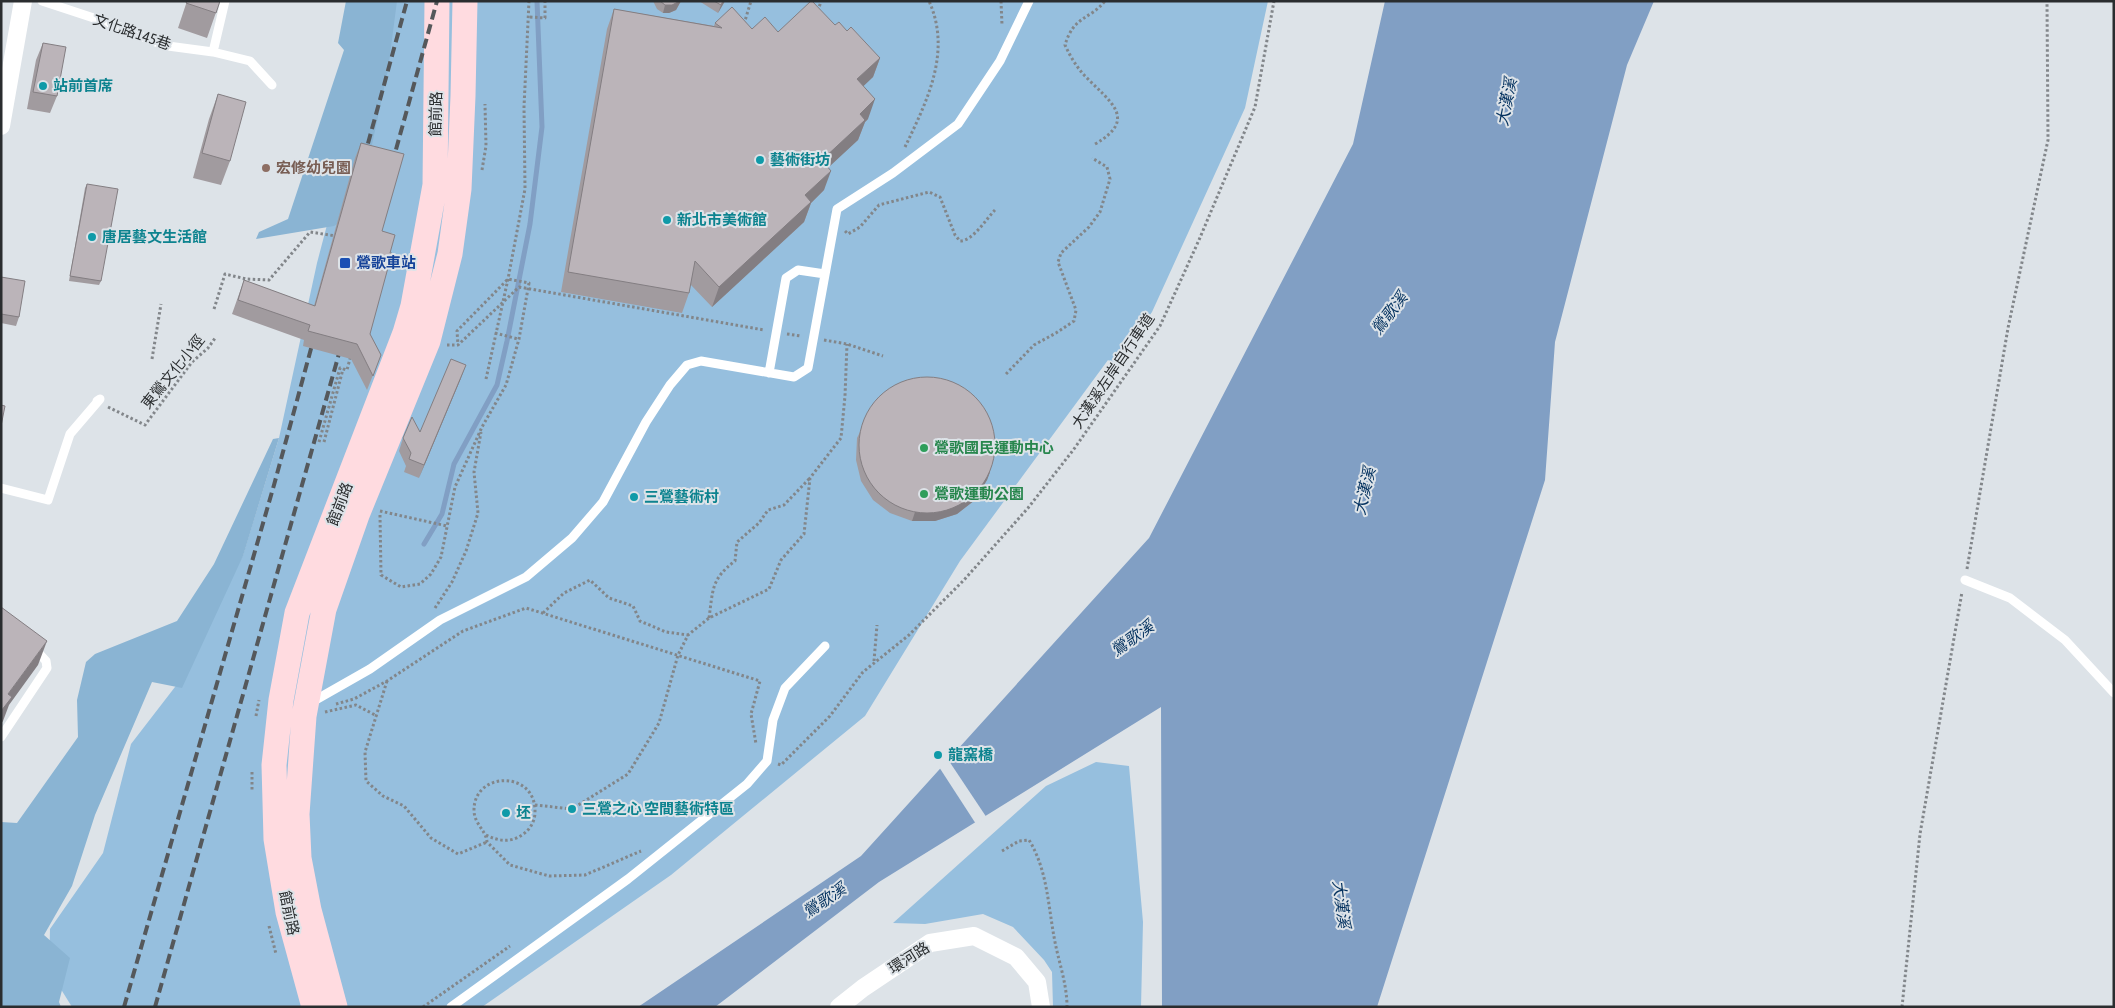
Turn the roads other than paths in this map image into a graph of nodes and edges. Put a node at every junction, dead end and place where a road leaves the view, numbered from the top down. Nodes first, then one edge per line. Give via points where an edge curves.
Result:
1 (23, 1) edge
2 (42, 1) edge
3 (225, 1) edge
4 (436, 1) edge
5 (465, 1) edge
6 (1029, 1) edge
7 (213, 52) junction
8 (272, 85) dead end
9 (1, 126) edge
10 (825, 274) junction
11 (769, 372) junction
12 (97, 401) road end
13 (1, 488) edge
14 (1965, 580) road end
15 (25, 641) edge
16 (825, 646) dead end
17 (2114, 693) edge
18 (315, 709) junction
19 (1, 736) edge
20 (314, 1007) edge
21 (335, 1007) edge
22 (451, 1007) edge
23 (839, 1007) edge
24 (1041, 1007) edge

1 - 9 street
2 - 7 lane, 文化路145巷 via 118,26 160,44
3 - 7 lane
4 - 20 street, 館前路 via 435,184 413,306 297,613 281,700 274,765 276,839 288,912
5 - 18 street, 館前路 via 459,189 450,254 428,341 357,515 324,609
6 - 10 lane via 1000,61 958,124 893,173 836,209
7 - 8 lane, 文化路145巷 via 250,61
10 - 11 lane via 798,270 786,278
10 - 11 lane via 808,368 794,377
11 - 18 lane via 701,361 687,365 646,422 603,502 572,538 526,577 440,620
12 - 13 lane via 100,399 70,434 48,500
14 - 17 lane via 2010,598 2065,640
15 - 19 lane via 46,661 47,668
16 - 22 lane via 785,688 773,720 767,761 747,784 628,879
18 - 21 street, 館前路 via 297,814 299,858
23 - 24 street, 環河路 via 930,943 974,936 1016,957 1037,982

